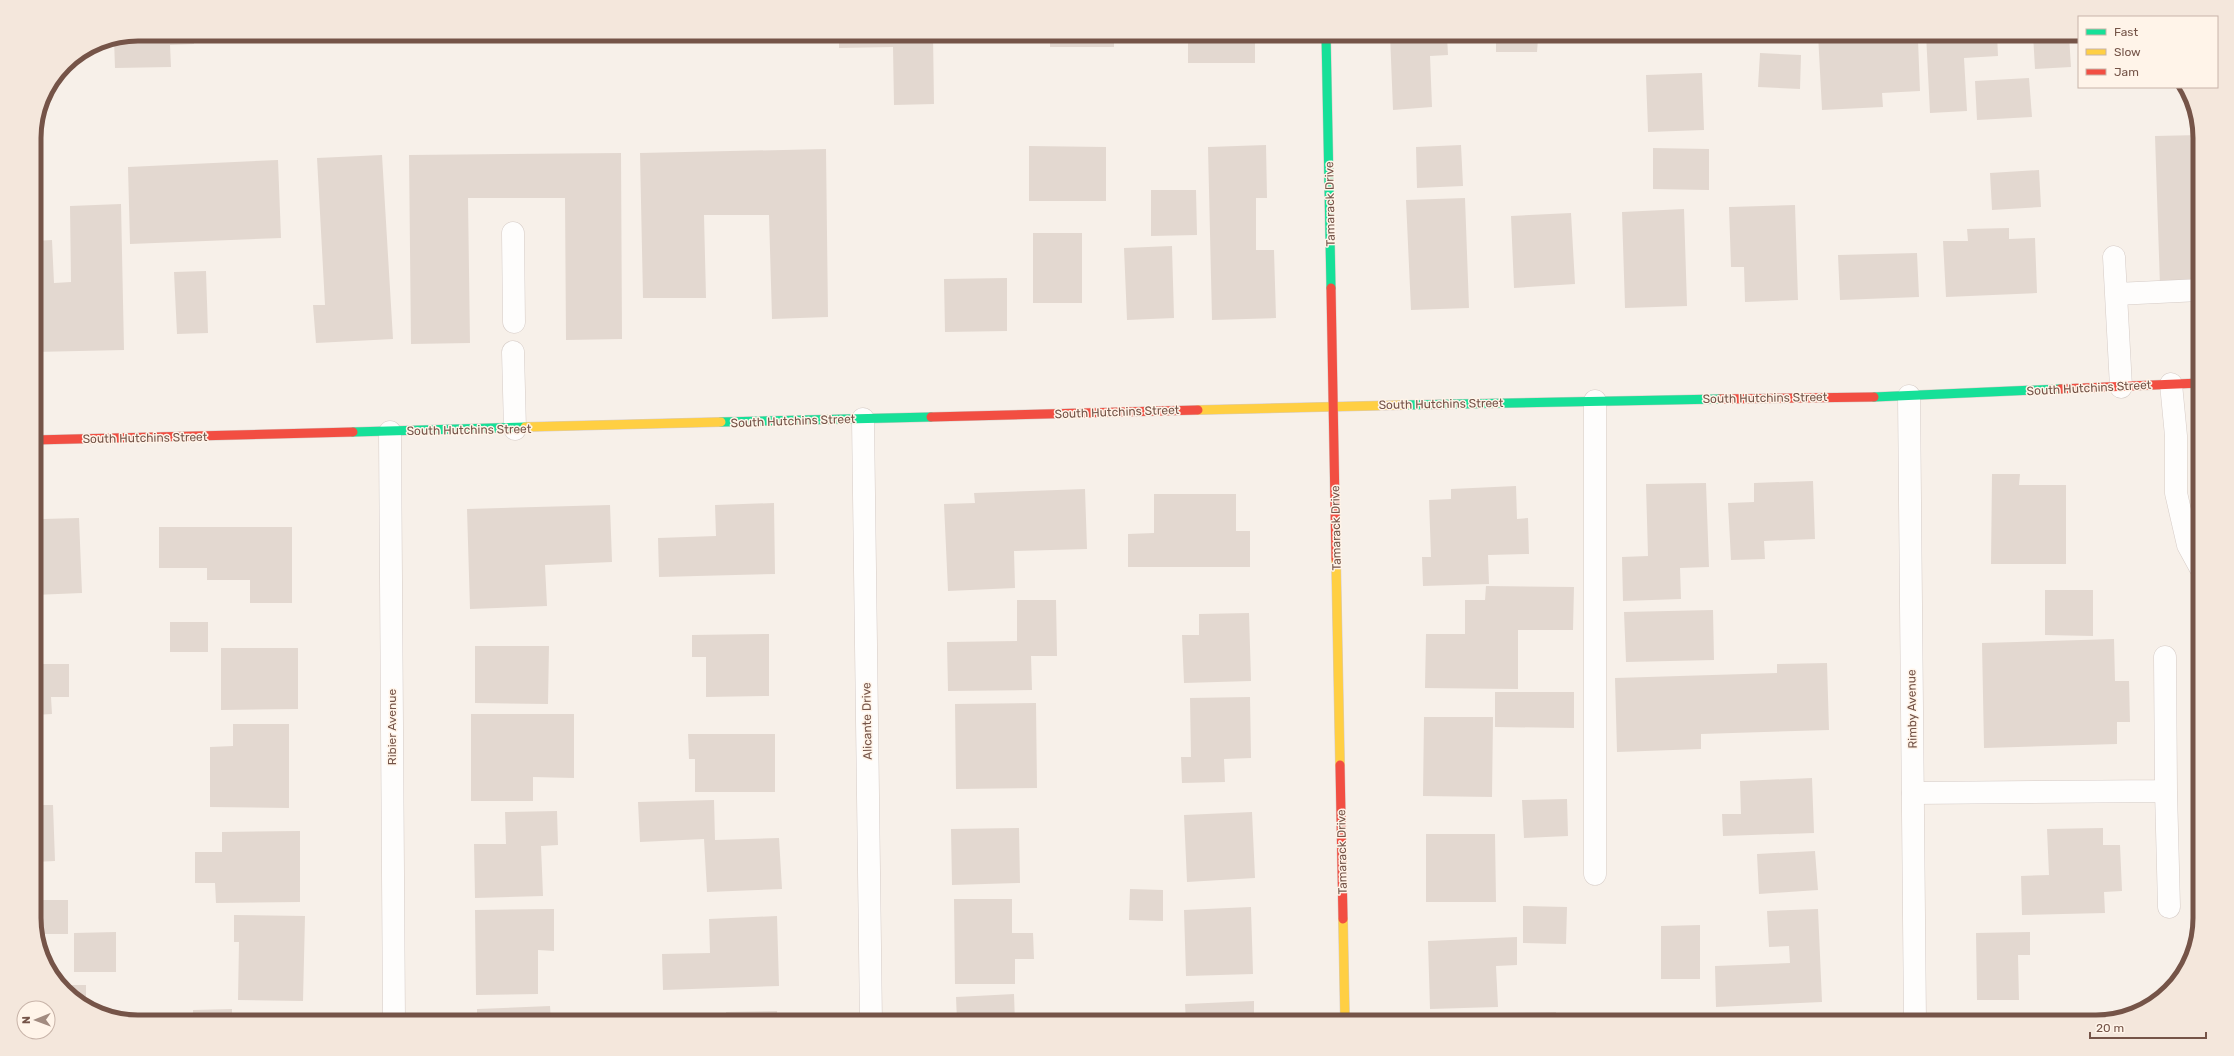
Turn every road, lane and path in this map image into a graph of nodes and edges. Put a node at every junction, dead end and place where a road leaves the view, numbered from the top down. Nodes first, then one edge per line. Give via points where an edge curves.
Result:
1 (1326, 41) edge
2 (513, 234) dead end
3 (2114, 257) dead end
4 (2193, 290) edge
5 (2116, 294) junction
6 (514, 322) dead end
7 (514, 352) dead end
8 (2193, 383) edge
9 (2171, 384) junction
10 (2121, 386) junction
11 (1909, 396) junction
12 (1595, 401) junction
13 (1334, 406) junction
14 (863, 419) junction
15 (515, 429) junction
16 (390, 432) junction
17 (41, 440) edge
18 (2193, 554) edge
19 (2165, 657) dead end
20 (2166, 790) junction
21 (1913, 793) junction
22 (1596, 874) dead end
23 (2169, 907) dead end
24 (394, 1015) edge
25 (871, 1015) edge
26 (1345, 1015) edge
27 (1916, 1015) edge

1 - 13 main road, Tamarack Drive
2 - 6 street
3 - 5 street
4 - 5 street
5 - 10 street
7 - 15 street
8 - 9 main road, South Hutchins Street
9 - 10 main road, South Hutchins Street
9 - 18 street via 2176,436 2176,493 2188,545
10 - 11 main road, South Hutchins Street
11 - 12 main road, South Hutchins Street
11 - 21 street, Rimby Avenue
12 - 13 main road, South Hutchins Street
12 - 22 street
13 - 14 main road, South Hutchins Street
13 - 26 main road, Tamarack Drive
14 - 15 main road, South Hutchins Street
14 - 25 street, Alicante Drive
15 - 16 main road, South Hutchins Street
16 - 17 main road, South Hutchins Street
16 - 24 street, Ribier Avenue
19 - 20 street
20 - 21 street
20 - 23 street
21 - 27 street, Rimby Avenue

